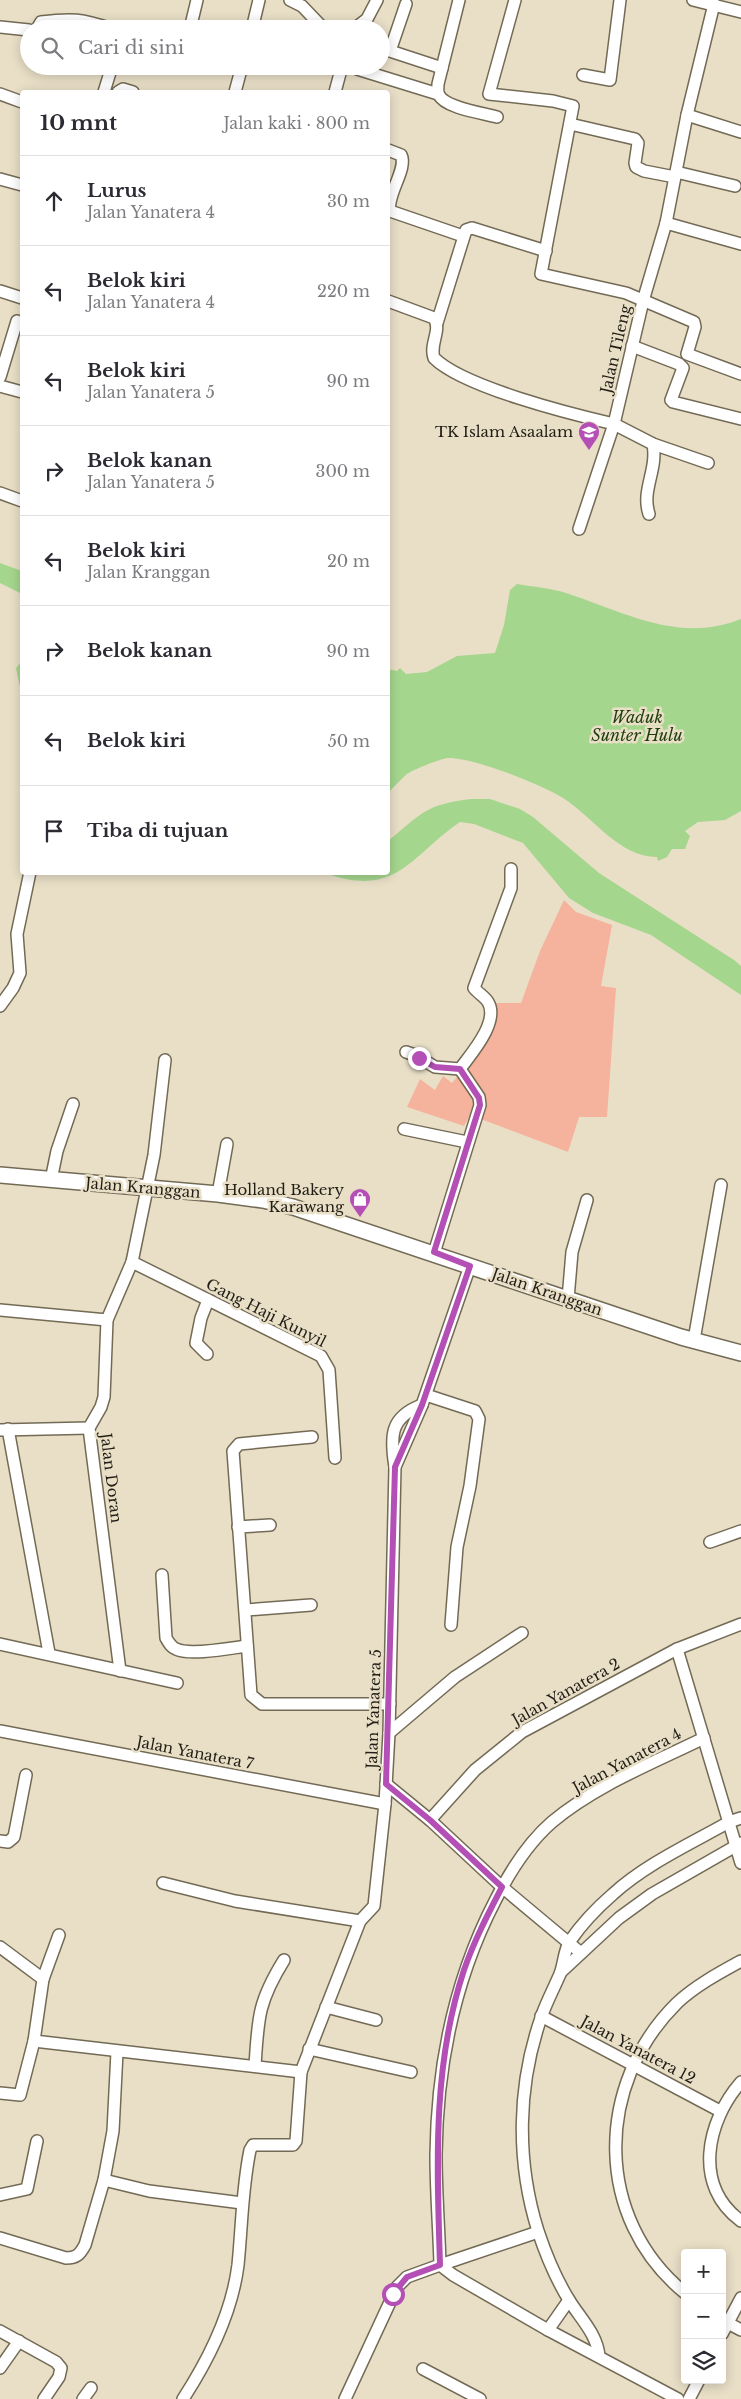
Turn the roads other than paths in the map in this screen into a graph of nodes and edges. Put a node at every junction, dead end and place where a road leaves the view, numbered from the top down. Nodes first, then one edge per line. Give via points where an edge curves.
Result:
1 (197, 0) edge
2 (259, 0) edge
3 (290, 0) edge
4 (377, 0) edge
5 (459, 0) edge
6 (515, 0) edge
7 (620, 0) edge
8 (698, 1) edge
9 (406, 4) dead end
10 (714, 4) junction
11 (730, 4) edge
12 (741, 12) edge
13 (54, 20) edge
14 (84, 20) edge
15 (192, 20) edge
16 (254, 20) edge
17 (315, 20) edge
18 (366, 20) edge
19 (0, 27) edge
20 (20, 29) edge
21 (442, 68) junction
22 (109, 75) edge
23 (240, 75) edge
24 (340, 75) edge
25 (376, 75) edge
26 (582, 75) dead end
27 (105, 90) edge
28 (236, 90) edge
29 (336, 90) edge
30 (0, 94) edge
31 (438, 94) junction
32 (20, 101) edge
33 (687, 115) junction
34 (497, 117) dead end
35 (570, 124) junction
36 (741, 132) edge
37 (390, 151) edge
38 (675, 174) junction
39 (0, 178) edge
40 (20, 184) edge
41 (735, 186) dead end
42 (390, 195) edge
43 (390, 210) edge
44 (666, 223) junction
45 (463, 236) junction
46 (741, 244) edge
47 (546, 251) junction
48 (0, 291) edge
49 (20, 297) edge
50 (643, 301) junction
51 (390, 302) edge
52 (17, 321) dead end
53 (437, 323) junction
54 (632, 346) junction
55 (741, 374) edge
56 (0, 377) edge
57 (0, 386) edge
58 (20, 391) edge
59 (741, 420) edge
60 (614, 424) junction
61 (654, 444) junction
62 (708, 463) dead end
63 (0, 493) edge
64 (20, 500) edge
65 (650, 514) dead end
66 (579, 529) dead end
67 (512, 869) dead end
68 (29, 875) edge
69 (0, 1006) edge
70 (406, 1052) dead end
71 (165, 1060) dead end
72 (460, 1069) junction
73 (73, 1104) dead end
74 (404, 1129) dead end
75 (468, 1142) junction
76 (227, 1144) dead end
77 (0, 1175) edge
78 (51, 1180) junction
79 (721, 1185) dead end
80 (147, 1188) junction
81 (218, 1194) junction
82 (587, 1200) dead end
83 (434, 1252) junction
84 (132, 1262) junction
85 (470, 1266) junction
86 (568, 1299) junction
87 (208, 1300) junction
88 (0, 1310) edge
89 (107, 1320) junction
90 (694, 1340) junction
91 (741, 1353) edge
92 (207, 1354) dead end
93 (424, 1400) junction
94 (89, 1428) junction
95 (4, 1430) edge
96 (312, 1437) dead end
97 (334, 1458) dead end
98 (395, 1467) junction
99 (270, 1525) dead end
100 (238, 1527) junction
101 (741, 1531) edge
102 (710, 1542) dead end
103 (162, 1575) dead end
104 (311, 1605) dead end
105 (246, 1610) junction
106 (741, 1624) edge
107 (451, 1625) dead end
108 (522, 1633) dead end
109 (0, 1644) edge
110 (247, 1646) junction
111 (677, 1649) junction
112 (49, 1653) junction
113 (120, 1671) junction
114 (176, 1683) dead end
115 (390, 1704) junction
116 (0, 1731) edge
117 (389, 1733) junction
118 (704, 1738) junction
119 (26, 1775) dead end
120 (386, 1784) junction
121 (385, 1804) junction
122 (741, 1818) edge
123 (430, 1820) junction
124 (729, 1822) junction
125 (0, 1841) edge
126 (738, 1844) edge
127 (741, 1863) edge
128 (163, 1883) dead end
129 (502, 1887) junction
130 (360, 1921) junction
131 (59, 1935) dead end
132 (569, 1943) junction
133 (0, 1947) edge
134 (581, 1953) junction
135 (284, 1960) dead end
136 (741, 1961) edge
137 (560, 1974) junction
138 (43, 1979) junction
139 (326, 2006) junction
140 (542, 2016) junction
141 (376, 2020) dead end
142 (34, 2041) junction
143 (309, 2049) junction
144 (117, 2052) junction
145 (254, 2066) junction
146 (633, 2066) junction
147 (300, 2072) junction
148 (411, 2072) dead end
149 (741, 2082) edge
150 (0, 2092) edge
151 (720, 2111) junction
152 (37, 2141) dead end
153 (104, 2180) junction
154 (0, 2194) edge
155 (242, 2203) junction
156 (741, 2222) edge
157 (538, 2232) junction
158 (0, 2238) edge
159 (440, 2265) junction
160 (681, 2291) edge
161 (741, 2298) edge
162 (569, 2300) junction
163 (726, 2323) edge
164 (726, 2326) edge
165 (548, 2330) junction
166 (741, 2330) edge
167 (0, 2331) edge
168 (19, 2341) junction
169 (599, 2356) junction
170 (0, 2368) edge
171 (423, 2369) dead end
172 (697, 2384) edge
173 (91, 2388) dead end
174 (44, 2399) edge
175 (83, 2399) edge
176 (183, 2399) edge
177 (345, 2399) edge
178 (480, 2399) edge
179 (678, 2399) edge
180 (689, 2399) edge

1 - 15 street
2 - 16 street
3 - 17 street via 302,6
4 - 18 street
5 - 21 street
6 - 35 street via 489,94 569,104 573,112
7 - 26 street via 610,80
8 - 10 street
9 - 21 street via 390,51
10 - 11 street
10 - 33 street, Jalan Tileng
11 - 12 street
13 - 14 street
19 - 20 street
21 - 31 street
22 - 27 street
23 - 28 street
24 - 29 street
25 - 31 street
30 - 32 street
31 - 34 street via 453,106
33 - 36 street
33 - 38 street, Jalan Tileng
35 - 38 street via 635,140 638,143 636,167 644,171
35 - 47 street
37 - 42 street via 401,155 403,161
38 - 41 street
38 - 44 street, Jalan Tileng
39 - 40 street
43 - 45 street
44 - 46 street
44 - 50 street, Jalan Tileng
45 - 47 street via 472,228
45 - 53 street
47 - 50 street via 542,275 626,294
48 - 49 street
50 - 54 street, Jalan Tileng
50 - 55 street via 694,322 687,354
51 - 53 street via 424,313
52 - 56 street
53 - 60 street via 432,352 439,364 490,388
54 - 59 street via 683,368 673,402
54 - 60 street, Jalan Tileng
57 - 58 street
60 - 61 street
60 - 66 street, Jalan Tileng
61 - 62 street
61 - 65 street via 654,469 646,496
63 - 64 street
67 - 72 street via 511,888 474,988 488,1002 490,1016 487,1028 479,1045
68 - 69 street via 17,934 20,973
70 - 72 street via 435,1067
71 - 80 street, Jalan Doran
72 - 75 street via 480,1101
73 - 78 street
74 - 75 street
75 - 83 street
76 - 81 street
77 - 78 main road, Jalan Kranggan
78 - 80 main road, Jalan Kranggan
79 - 90 street
80 - 81 main road, Jalan Kranggan
80 - 84 street, Jalan Doran
81 - 83 main road, Jalan Kranggan via 264,1200 318,1214
82 - 86 street via 572,1252
83 - 85 main road, Jalan Kranggan
84 - 87 street, Gang Haji Kunyil
84 - 89 street, Jalan Doran
85 - 86 main road, Jalan Kranggan
85 - 93 street, Jalan Yanatera 5
86 - 90 main road, Jalan Kranggan
87 - 92 street via 196,1342
87 - 97 street, Gang Haji Kunyil via 321,1356 329,1370
88 - 89 street
89 - 94 street, Jalan Doran via 104,1397
90 - 91 main road, Jalan Kranggan
93 - 98 street, Jalan Yanatera 5
93 - 98 street, Jalan Yanatera 5 via 402,1414 395,1425
93 - 107 street via 475,1411 479,1419 457,1547
94 - 95 street
94 - 113 street, Jalan Doran
95 - 112 street
96 - 100 street via 235,1447
98 - 115 street, Jalan Yanatera 5
99 - 100 street
100 - 105 street
101 - 102 street
103 - 110 street via 166,1638 170,1645 189,1652
104 - 105 street
105 - 110 street
106 - 111 street, Jalan Yanatera 2
108 - 117 street via 455,1677
109 - 112 street
110 - 115 street via 251,1695 262,1704
111 - 118 street
111 - 123 street, Jalan Yanatera 2 via 522,1732 475,1770
112 - 113 street
113 - 114 street
115 - 117 street, Jalan Yanatera 5
116 - 121 street, Jalan Yanatera 7
117 - 120 street, Jalan Yanatera 5
118 - 124 street
118 - 129 street, Jalan Yanatera 4 via 604,1787 568,1810 544,1830
119 - 125 street via 14,1838 8,1842
120 - 121 street
120 - 123 street, Jalan Yanatera 5
121 - 130 street via 374,1906
122 - 124 street
123 - 129 street, Jalan Yanatera 5
124 - 126 street
124 - 132 street via 650,1867 614,1894
126 - 127 street
126 - 134 street via 652,1894 619,1918
128 - 130 street via 235,1901
129 - 132 street, Jalan Yanatera 5
129 - 159 street, Jalan Yanatera 4 via 464,1971 446,2047 436,2156
130 - 139 street
131 - 138 street
132 - 134 street, Jalan Yanatera 5
132 - 137 street
133 - 138 street
134 - 137 street
135 - 145 street via 261,2004
136 - 146 street via 677,2004
137 - 140 street
138 - 142 street
139 - 141 street
139 - 143 street
140 - 146 street, Jalan Yanatera 12
140 - 157 street via 529,2063 522,2128 527,2184
142 - 144 street
142 - 150 street via 20,2095
143 - 147 street
143 - 148 street
144 - 145 street
144 - 153 street via 114,2131
145 - 147 street
146 - 151 street, Jalan Yanatera 12
146 - 160 street via 616,2133 620,2189 626,2211 644,2249 667,2279
147 - 155 street via 296,2141 293,2145 254,2145 250,2150
149 - 151 street
151 - 156 street via 711,2146 711,2177 722,2201
152 - 154 street via 27,2188
153 - 155 street via 149,2192
153 - 158 street via 85,2245 75,2258 60,2257
155 - 176 street via 238,2266 230,2302 201,2372
157 - 159 street
157 - 162 street
159 - 165 street
159 - 177 street via 407,2277 396,2287
161 - 163 street
162 - 165 street
162 - 169 street via 597,2342
164 - 166 street
165 - 169 street
167 - 168 street
168 - 170 street
168 - 174 street via 61,2368
169 - 179 street
171 - 178 street
172 - 180 street
173 - 175 street

